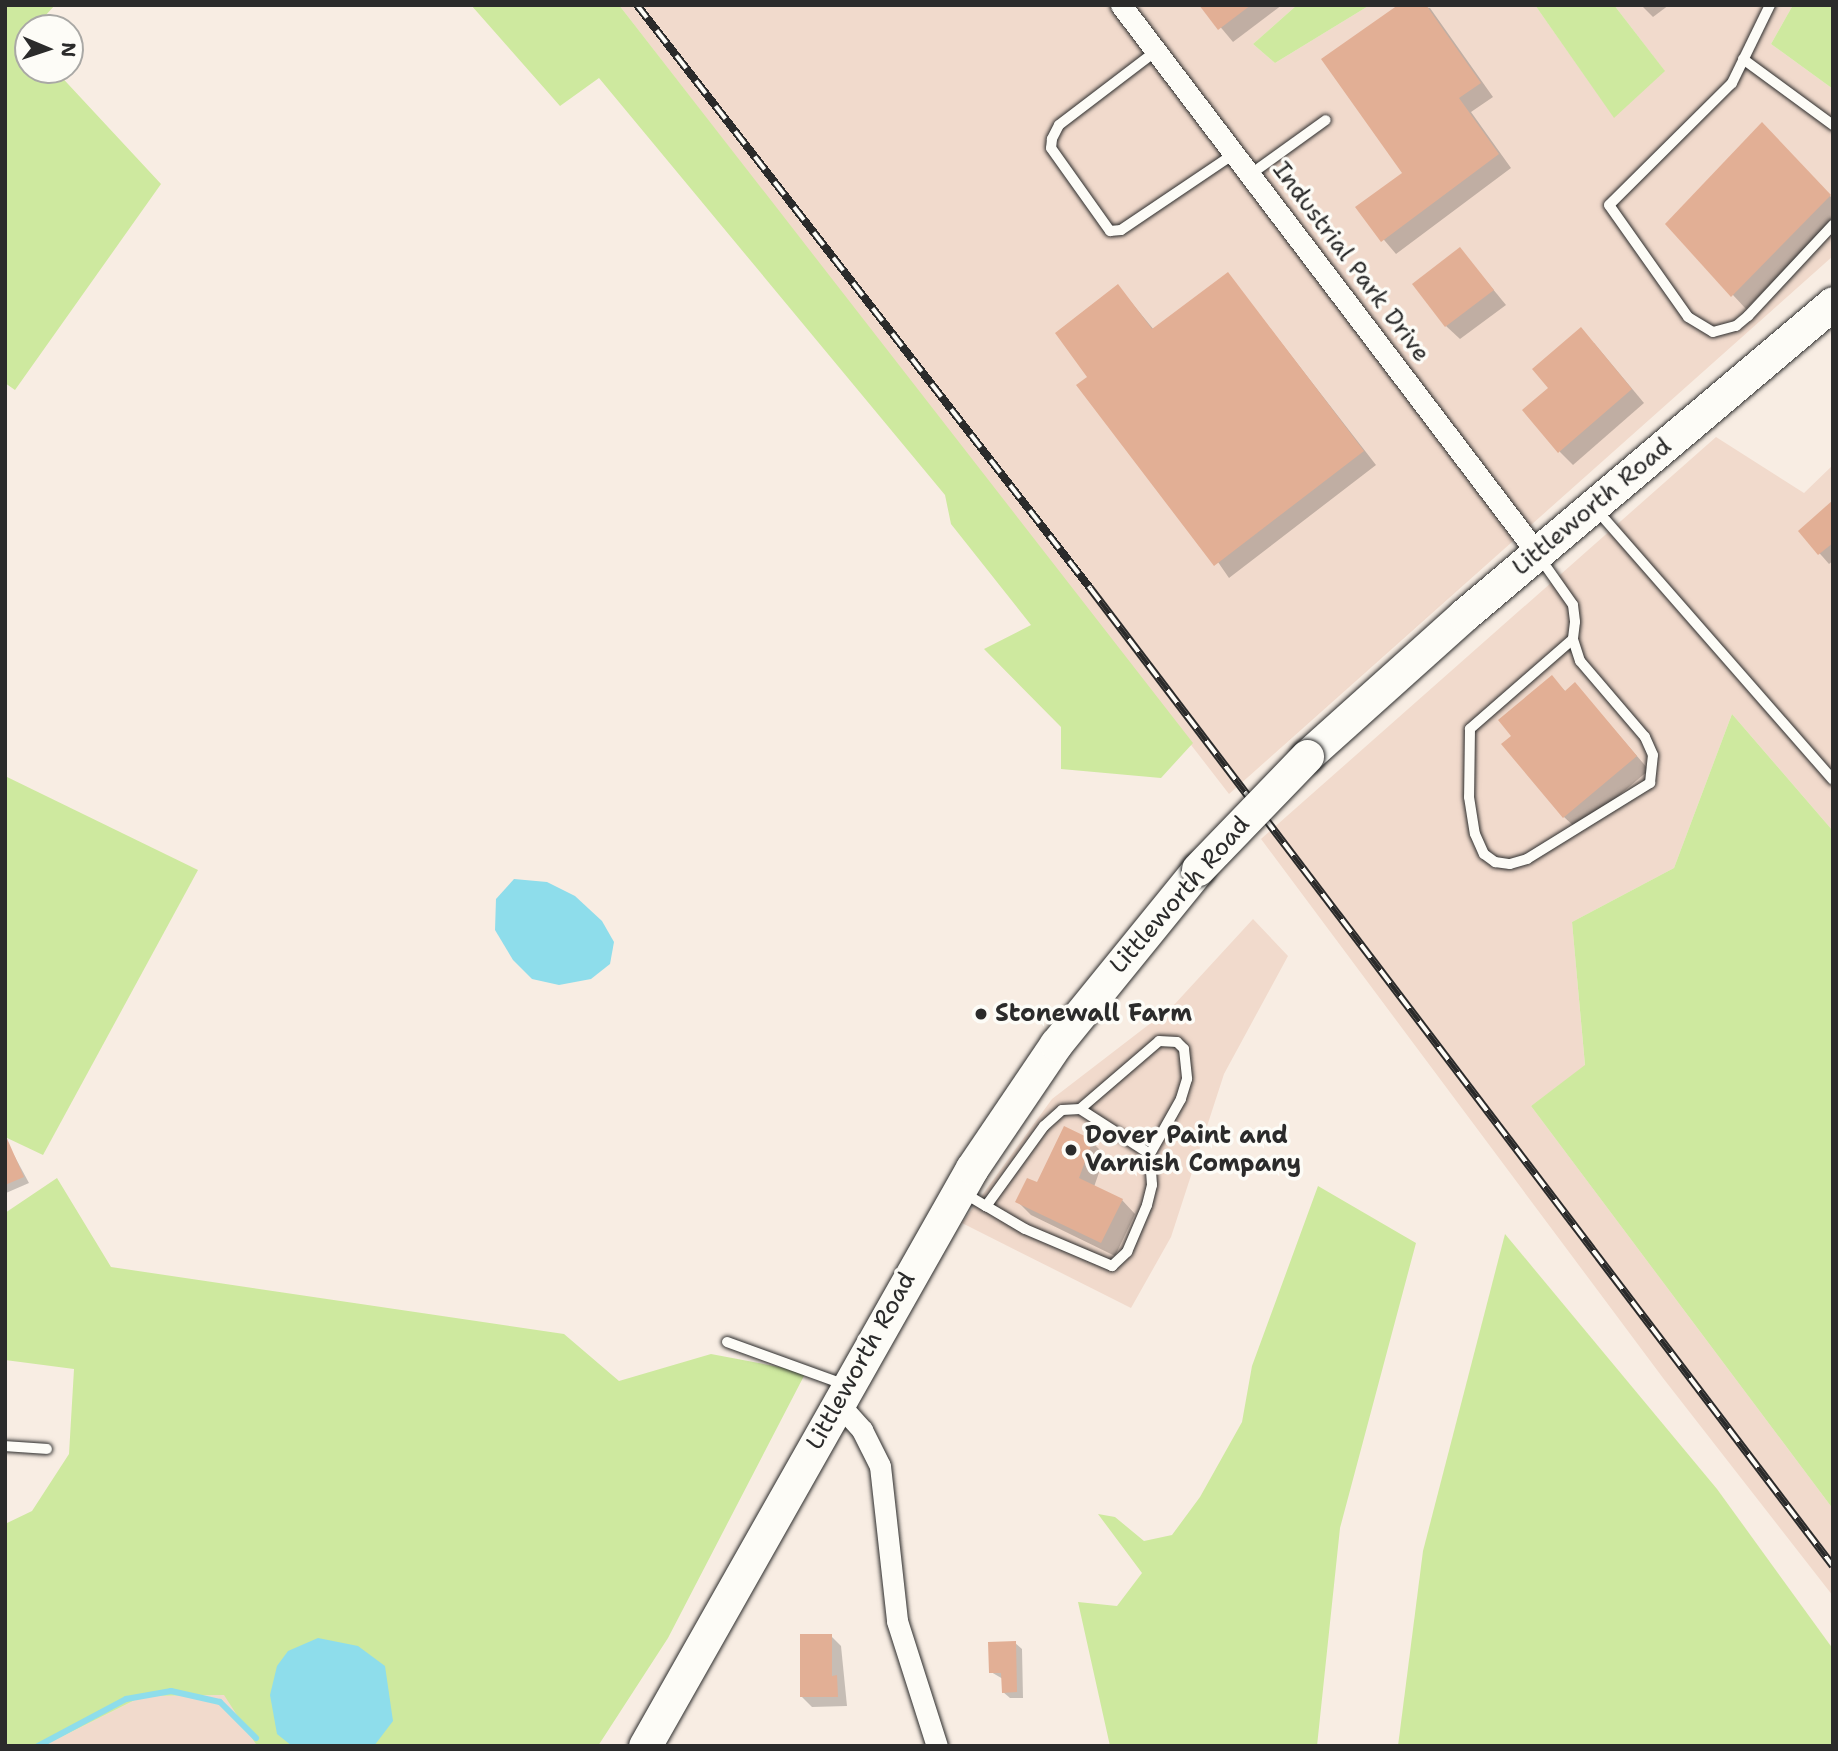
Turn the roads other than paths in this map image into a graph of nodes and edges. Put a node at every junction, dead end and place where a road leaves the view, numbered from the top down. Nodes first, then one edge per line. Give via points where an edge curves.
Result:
1 (1121, 5) edge
2 (1770, 5) edge
3 (1156, 51) junction
4 (1743, 59) junction
5 (1326, 120) dead end
6 (1833, 125) edge
7 (1235, 153) junction
8 (1251, 174) junction
9 (1833, 225) edge
10 (1833, 303) edge
11 (1593, 506) junction
12 (1537, 553) junction
13 (1573, 639) junction
14 (1833, 780) edge
15 (1080, 1109) junction
16 (1150, 1154) junction
17 (972, 1198) junction
18 (727, 1342) dead end
19 (842, 1393) junction
20 (5, 1446) edge
21 (47, 1449) dead end
22 (645, 1746) edge
23 (937, 1746) edge

1 - 3 street, Industrial Park Drive
2 - 4 lane
3 - 7 street, Industrial Park Drive
3 - 7 lane via 1059,125 1052,139 1051,148 1110,230 1121,230
4 - 6 lane
4 - 9 lane via 1732,83 1609,205 1688,317 1713,332 1736,326 1748,316
5 - 8 lane
7 - 8 street, Industrial Park Drive
8 - 12 street, Industrial Park Drive
10 - 11 main road, Littleworth Road
11 - 12 main road, Littleworth Road
11 - 14 lane
12 - 13 lane via 1573,605
12 - 17 main road, Littleworth Road, bridge via 1307,756 1198,869 1056,1044
13 - 13 lane via 1470,729 1469,797 1475,834 1484,854 1495,862 1527,859 1650,783 1653,755 1645,737 1580,661
15 - 16 lane
15 - 16 lane via 1158,1041 1177,1042 1184,1049 1187,1079 1181,1100
15 - 17 lane via 1055,1114
16 - 17 lane via 1152,1185 1147,1205 1127,1252 1112,1266
17 - 19 main road, Littleworth Road
18 - 19 lane
19 - 22 main road, Littleworth Road
19 - 23 street via 880,1466 897,1621
20 - 21 lane

